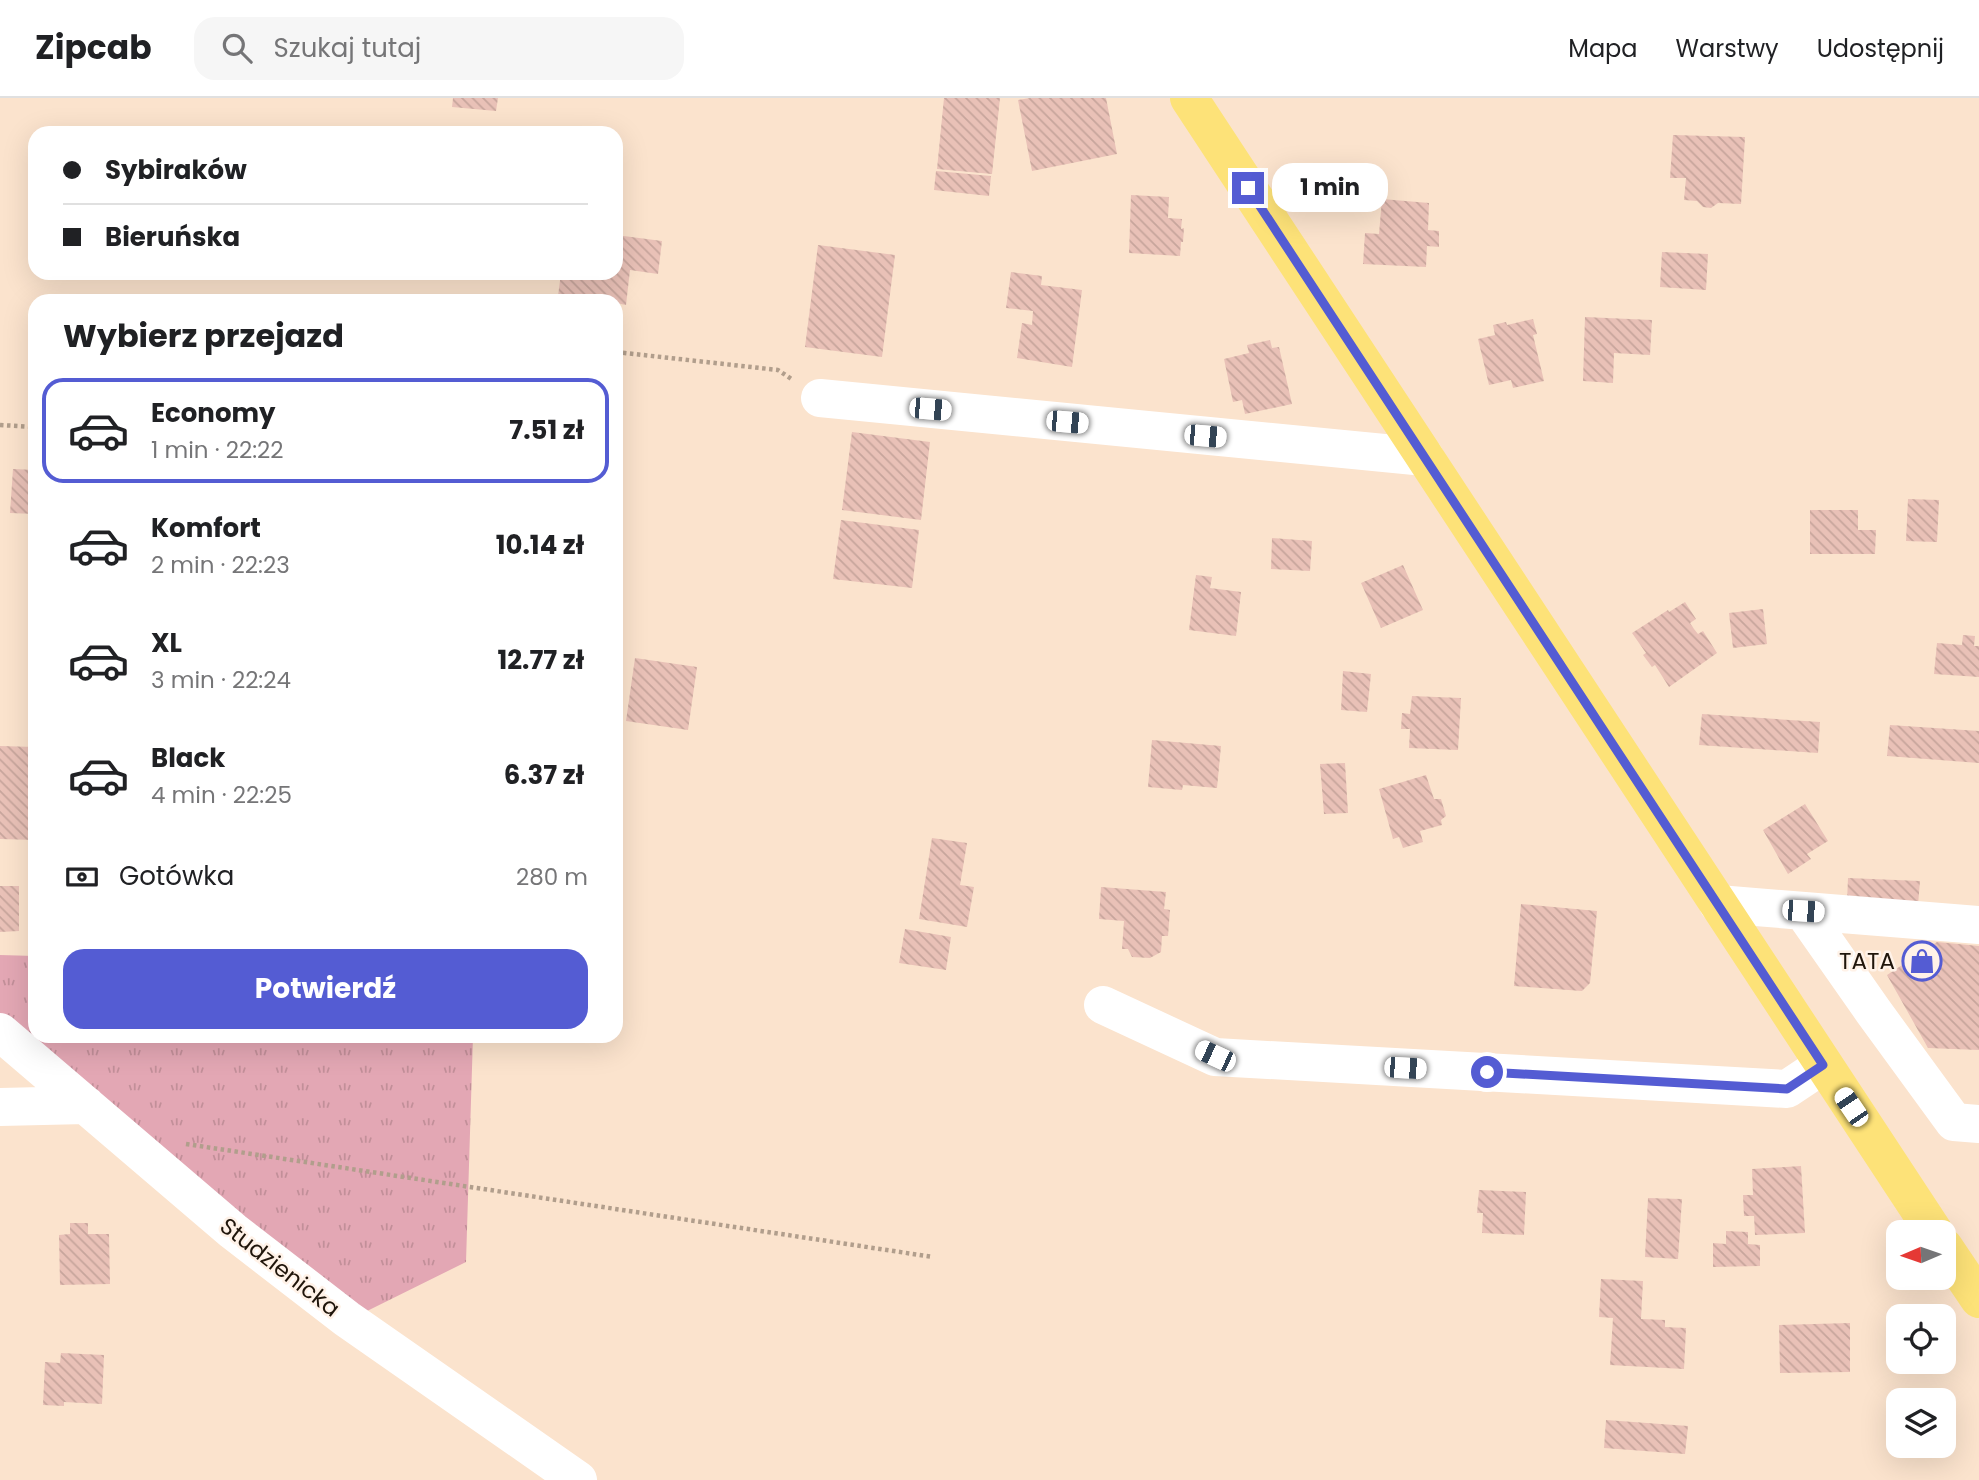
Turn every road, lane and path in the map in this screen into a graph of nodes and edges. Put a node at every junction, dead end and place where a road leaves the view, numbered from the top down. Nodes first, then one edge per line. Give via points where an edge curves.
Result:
1 (1189, 98) edge
2 (623, 353) edge
3 (820, 398) joint
4 (0, 425) edge
5 (28, 427) edge
6 (1424, 457) junction
7 (1718, 904) junction
8 (1803, 911) junction
9 (1979, 925) edge
10 (1103, 1005) dead end
11 (0, 1032) edge
12 (1823, 1065) junction
13 (86, 1105) junction
14 (0, 1107) edge
15 (1979, 1124) edge
16 (144, 1155) junction
17 (1926, 1220) edge
18 (933, 1257) dead end
19 (1956, 1265) edge
20 (1979, 1299) edge
21 (578, 1480) edge

1 - 6 main road
2 - 3 path via 778,370
3 - 6 street
4 - 5 path
6 - 7 main road
7 - 8 street
7 - 12 main road
8 - 9 street
8 - 15 street via 1954,1122
10 - 12 street via 1215,1056 1787,1089
11 - 13 street, Studzienicka
12 - 17 main road
13 - 14 street
13 - 16 street, Studzienicka
16 - 18 path via 162,1140
16 - 21 street, Studzienicka via 347,1319
19 - 20 main road

